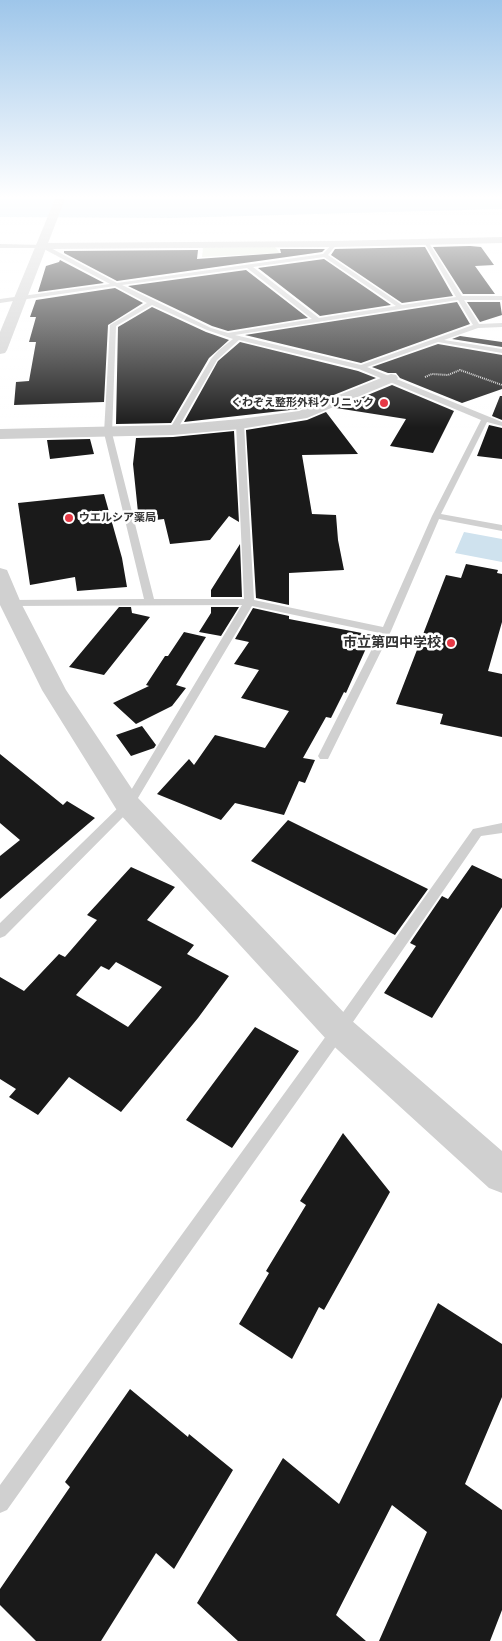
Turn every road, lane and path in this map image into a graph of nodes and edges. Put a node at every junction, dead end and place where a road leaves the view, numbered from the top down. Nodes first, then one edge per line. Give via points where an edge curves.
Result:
1 (30, 276) edge
2 (101, 276) edge
3 (175, 276) edge
4 (260, 276) edge
5 (355, 276) edge
6 (446, 276) edge
7 (118, 284) junction
8 (21, 297) junction
9 (459, 298) junction
10 (502, 298) edge
11 (0, 301) edge
12 (152, 303) junction
13 (401, 307) junction
14 (317, 320) junction
15 (477, 326) junction
16 (502, 326) edge
17 (227, 334) junction
18 (238, 338) junction
19 (439, 341) junction
20 (0, 350) edge
21 (502, 351) edge
22 (361, 367) junction
23 (391, 378) junction
24 (406, 385) junction
25 (502, 386) edge
26 (484, 419) junction
27 (240, 424) junction
28 (502, 424) edge
29 (173, 430) junction
30 (108, 433) junction
31 (0, 434) edge
32 (436, 516) junction
33 (502, 528) edge
34 (0, 574) edge
35 (150, 602) junction
36 (249, 602) junction
37 (5, 605) edge
38 (386, 631) junction
39 (324, 756) dead end
40 (128, 805) junction
41 (502, 828) edge
42 (3, 925) edge
43 (339, 1030) junction
44 (502, 1176) edge
45 (0, 1503) edge

1 - 8 street
2 - 7 lane
3 - 7 lane
4 - 14 lane
5 - 13 lane
6 - 9 lane
7 - 8 lane
7 - 12 lane
8 - 11 lane
8 - 20 street
9 - 10 lane
9 - 13 lane
9 - 15 lane
12 - 17 lane
12 - 30 lane via 113,325
13 - 14 lane
14 - 17 lane
15 - 16 lane
15 - 19 lane
17 - 18 lane
18 - 22 lane
18 - 29 lane via 214,359
19 - 21 lane
19 - 22 lane
22 - 23 lane
23 - 24 lane
23 - 27 street via 302,415
24 - 25 path via 432,374 448,376 460,370
24 - 26 lane
26 - 28 lane
26 - 32 lane
27 - 29 street
27 - 36 lane
29 - 30 street
30 - 31 street
30 - 35 lane
32 - 33 lane
32 - 38 lane
34 - 37 street
35 - 36 lane
35 - 37 lane
36 - 38 lane
36 - 40 lane
37 - 40 street via 54,690
38 - 39 lane
40 - 42 lane
40 - 43 street
41 - 43 lane via 477,832
43 - 44 street
43 - 45 lane

